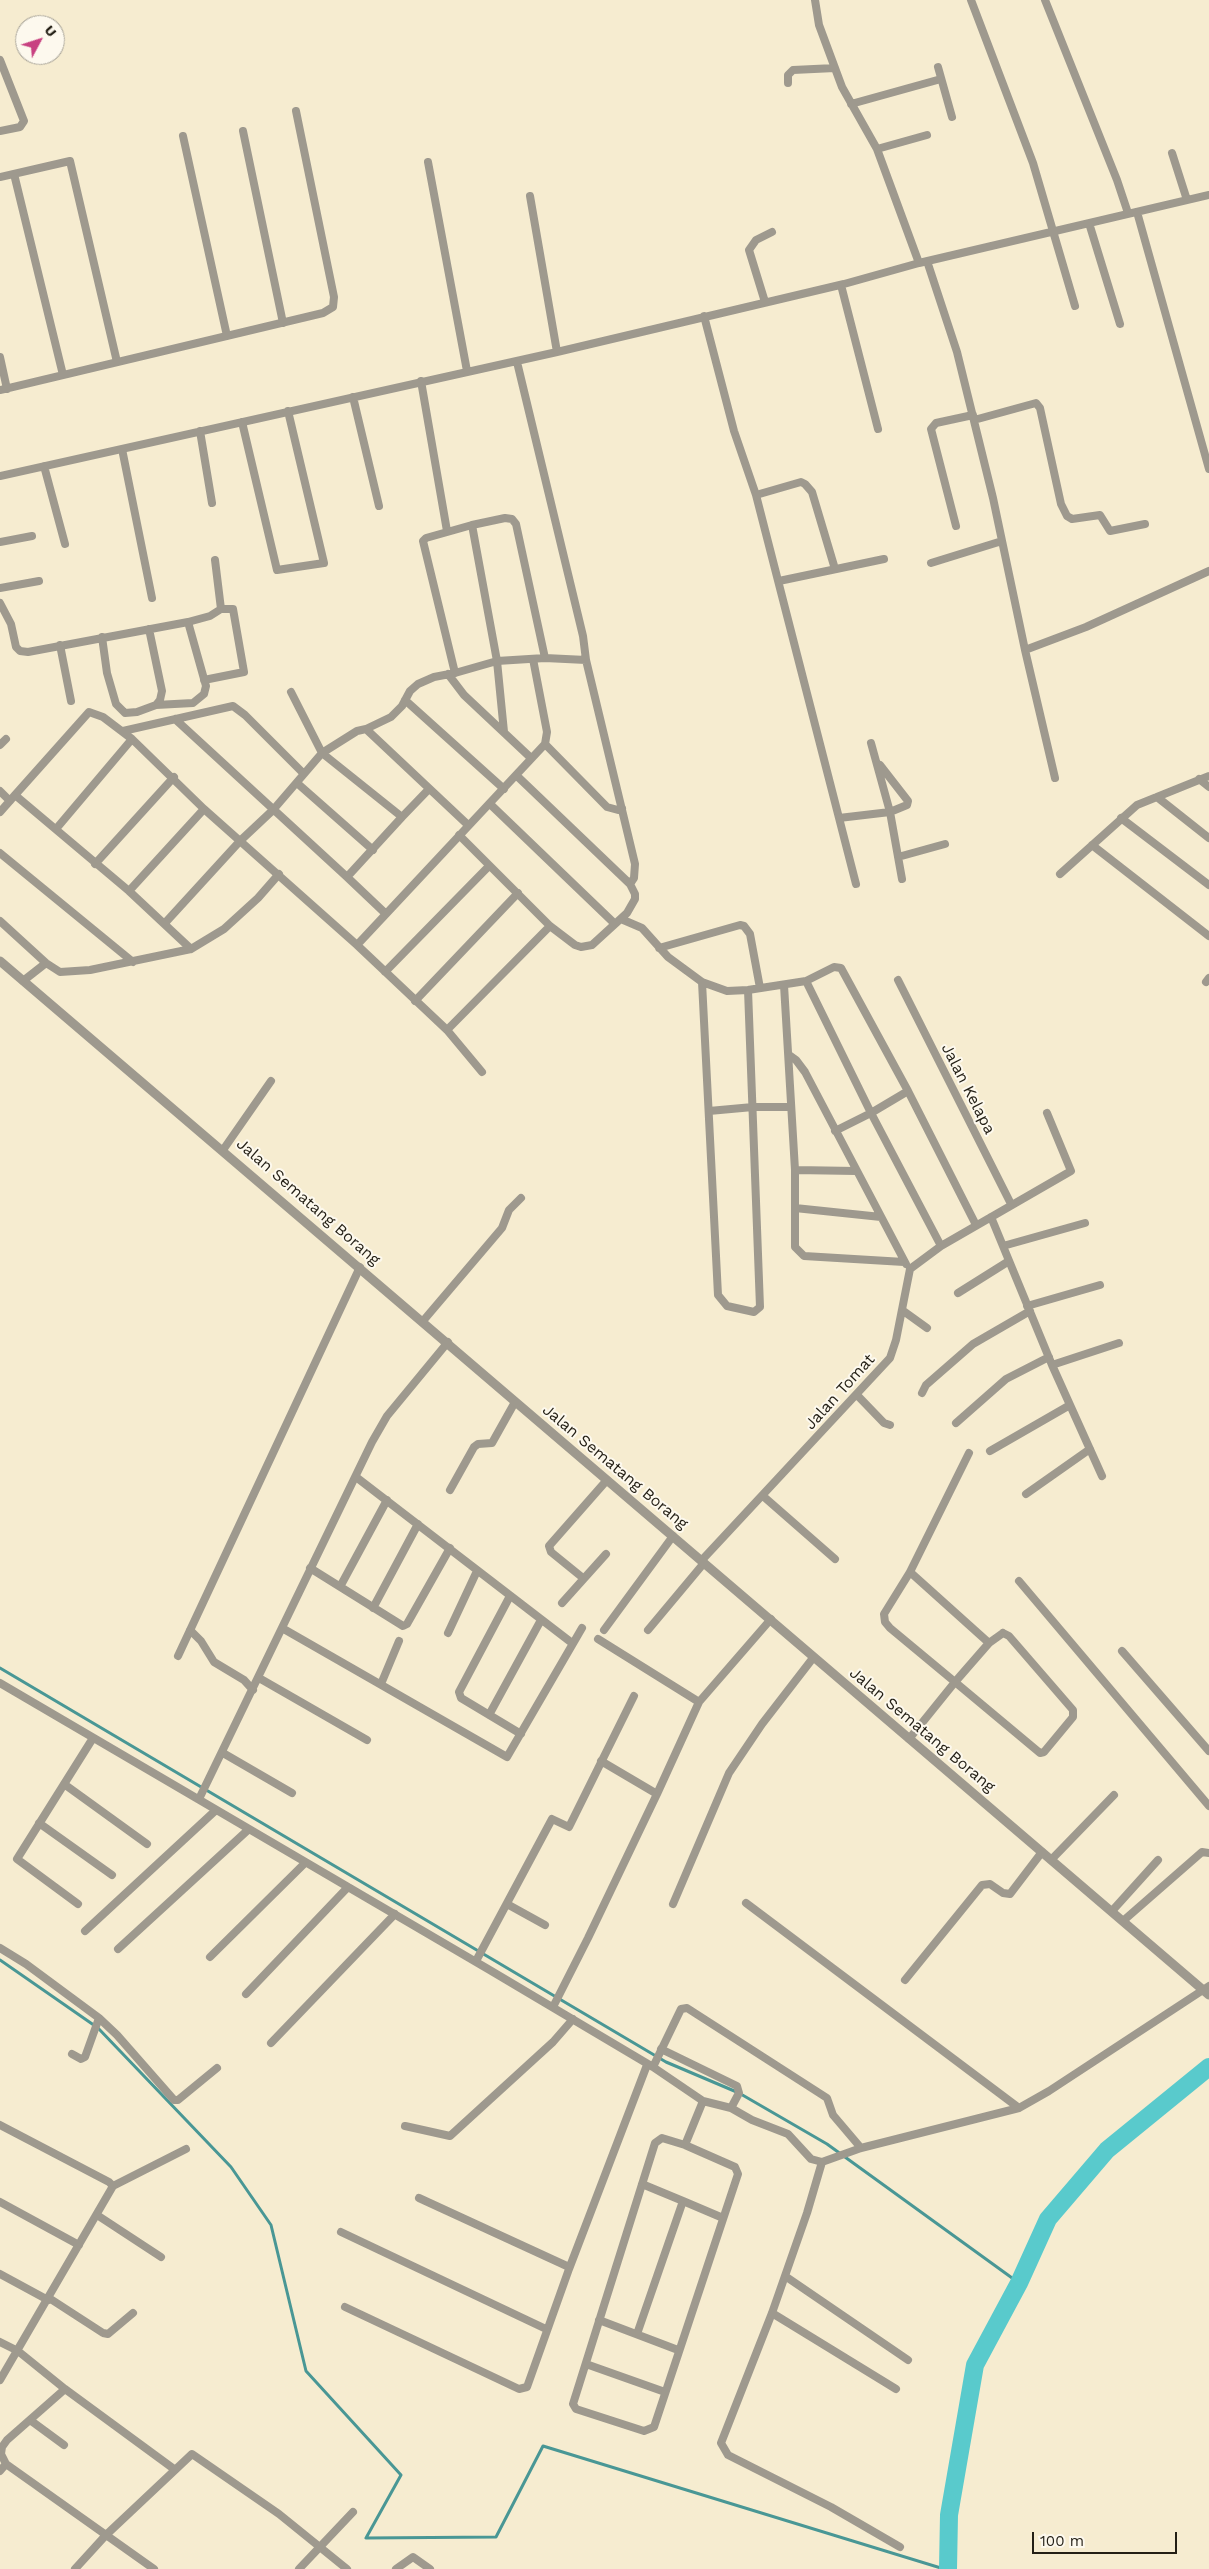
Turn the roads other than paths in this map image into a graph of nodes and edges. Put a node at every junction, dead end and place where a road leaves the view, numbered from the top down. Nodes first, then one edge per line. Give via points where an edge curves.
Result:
1 (815, 0) edge
2 (971, 0) edge
3 (1045, 0) edge
4 (0, 60) edge
5 (938, 67) dead end
6 (835, 68) junction
7 (941, 79) junction
8 (788, 83) dead end
9 (851, 104) junction
10 (296, 111) dead end
11 (952, 117) dead end
12 (0, 131) edge
13 (243, 131) dead end
14 (927, 135) dead end
15 (183, 136) dead end
16 (876, 149) junction
17 (1172, 153) dead end
18 (428, 162) dead end
19 (14, 174) junction
20 (0, 177) edge
21 (1209, 195) edge
22 (530, 196) dead end
23 (1187, 200) junction
24 (1137, 212) junction
25 (1128, 213) junction
26 (1089, 223) junction
27 (772, 232) dead end
28 (1054, 232) junction
29 (923, 262) junction
30 (840, 285) junction
31 (765, 302) junction
32 (1075, 306) dead end
33 (704, 316) junction
34 (283, 323) junction
35 (1120, 324) dead end
36 (227, 336) junction
37 (557, 352) junction
38 (0, 357) edge
39 (118, 362) junction
40 (517, 362) junction
41 (467, 372) junction
42 (63, 376) junction
43 (421, 382) junction
44 (4, 389) edge
45 (353, 397) junction
46 (288, 411) junction
47 (973, 417) junction
48 (242, 422) junction
49 (878, 429) dead end
50 (200, 431) junction
51 (122, 449) junction
52 (44, 466) junction
53 (1209, 469) edge
54 (0, 476) edge
55 (756, 495) junction
56 (212, 503) dead end
57 (379, 506) dead end
58 (1145, 524) dead end
59 (472, 526) junction
60 (956, 526) dead end
61 (447, 531) junction
62 (32, 536) dead end
63 (1002, 541) junction
64 (0, 542) edge
65 (65, 544) dead end
66 (884, 559) dead end
67 (216, 560) dead end
68 (931, 563) dead end
69 (835, 569) junction
70 (1209, 571) edge
71 (39, 581) dead end
72 (778, 582) junction
73 (0, 588) edge
74 (152, 598) dead end
75 (0, 602) edge
76 (221, 609) junction
77 (188, 622) junction
78 (149, 629) junction
79 (102, 637) junction
80 (60, 645) junction
81 (1025, 650) junction
82 (545, 658) junction
83 (533, 659) junction
84 (586, 660) junction
85 (497, 661) junction
86 (451, 674) junction
87 (204, 680) junction
88 (291, 692) dead end
89 (406, 700) junction
90 (71, 701) dead end
91 (156, 705) junction
92 (175, 719) junction
93 (366, 729) junction
94 (123, 731) junction
95 (504, 732) junction
96 (6, 739) dead end
97 (132, 739) junction
98 (871, 743) dead end
99 (545, 744) junction
100 (0, 745) edge
101 (322, 753) junction
102 (531, 758) junction
103 (877, 762) junction
104 (303, 773) junction
105 (516, 775) junction
106 (1209, 776) edge
107 (174, 777) junction
108 (1055, 778) dead end
109 (1199, 779) junction
110 (297, 783) junction
111 (1209, 787) edge
112 (504, 789) junction
113 (428, 790) junction
114 (0, 791) edge
115 (1157, 797) junction
116 (12, 798) junction
117 (490, 804) junction
118 (622, 808) junction
119 (204, 809) junction
120 (273, 810) junction
121 (0, 812) edge
122 (890, 812) junction
123 (402, 817) junction
124 (839, 818) junction
125 (1121, 818) junction
126 (468, 825) junction
127 (56, 829) junction
128 (459, 835) junction
129 (1209, 838) edge
130 (240, 841) junction
131 (944, 844) dead end
132 (1092, 844) junction
133 (372, 850) junction
134 (0, 853) edge
135 (898, 856) junction
136 (95, 864) junction
137 (489, 866) junction
138 (279, 874) junction
139 (1060, 874) dead end
140 (347, 877) junction
141 (902, 879) dead end
142 (630, 884) junction
143 (856, 884) dead end
144 (1209, 885) edge
145 (129, 891) junction
146 (518, 893) junction
147 (386, 914) junction
148 (0, 921) edge
149 (618, 922) junction
150 (165, 923) junction
151 (550, 926) junction
152 (1209, 936) edge
153 (357, 945) junction
154 (659, 948) junction
155 (191, 950) junction
156 (0, 961) edge
157 (132, 962) junction
158 (44, 964) junction
159 (384, 972) junction
160 (806, 981) junction
161 (23, 982) junction
162 (702, 982) junction
163 (899, 983) dead end
164 (784, 985) junction
165 (760, 988) junction
166 (748, 990) junction
167 (416, 1001) junction
168 (447, 1030) junction
169 (789, 1055) junction
170 (482, 1072) dead end
171 (271, 1080) dead end
172 (908, 1092) junction
173 (753, 1107) junction
174 (791, 1107) junction
175 (709, 1111) junction
176 (871, 1113) junction
177 (1047, 1113) dead end
178 (835, 1131) junction
179 (223, 1150) junction
180 (796, 1170) junction
181 (856, 1171) junction
182 (521, 1198) dead end
183 (1011, 1204) junction
184 (796, 1208) junction
185 (881, 1217) junction
186 (991, 1217) junction
187 (1085, 1223) dead end
188 (976, 1225) junction
189 (941, 1246) junction
190 (1003, 1246) junction
191 (904, 1262) junction
192 (1009, 1262) junction
193 (360, 1268) junction
194 (910, 1269) junction
195 (1100, 1285) dead end
196 (958, 1293) dead end
197 (1028, 1309) junction
198 (902, 1310) junction
199 (426, 1317) junction
200 (927, 1328) dead end
201 (448, 1342) junction
202 (1119, 1343) dead end
203 (1051, 1361) junction
204 (922, 1393) dead end
205 (857, 1395) junction
206 (515, 1402) junction
207 (1070, 1405) junction
208 (956, 1423) dead end
209 (890, 1424) dead end
210 (1090, 1449) junction
211 (990, 1451) dead end
212 (969, 1453) dead end
213 (1102, 1476) dead end
214 (356, 1477) junction
215 (607, 1480) junction
216 (450, 1490) dead end
217 (1026, 1494) dead end
218 (762, 1496) junction
219 (387, 1500) junction
220 (418, 1524) junction
221 (672, 1536) junction
222 (450, 1548) junction
223 (606, 1554) dead end
224 (835, 1559) dead end
225 (703, 1562) junction
226 (310, 1568) junction
227 (477, 1571) junction
228 (910, 1572) junction
229 (583, 1578) junction
230 (1019, 1581) dead end
231 (341, 1585) junction
232 (510, 1596) junction
233 (562, 1603) dead end
234 (374, 1608) junction
235 (771, 1619) junction
236 (541, 1620) junction
237 (282, 1628) junction
238 (582, 1628) dead end
239 (190, 1630) junction
240 (604, 1630) dead end
241 (648, 1630) dead end
242 (448, 1633) dead end
243 (598, 1639) dead end
244 (399, 1641) dead end
245 (572, 1643) junction
246 (990, 1643) junction
247 (1122, 1651) dead end
248 (178, 1656) dead end
249 (813, 1658) junction
250 (259, 1678) junction
251 (955, 1682) junction
252 (0, 1683) edge
253 (381, 1684) junction
254 (253, 1690) junction
255 (634, 1696) dead end
256 (699, 1702) junction
257 (489, 1715) junction
258 (521, 1734) junction
259 (93, 1738) junction
260 (908, 1739) junction
261 (367, 1740) dead end
262 (1209, 1751) edge
263 (223, 1753) junction
264 (601, 1761) junction
265 (64, 1784) junction
266 (292, 1793) dead end
267 (657, 1794) junction
268 (1114, 1795) dead end
269 (201, 1797) junction
270 (1209, 1806) edge
271 (216, 1810) junction
272 (39, 1824) junction
273 (249, 1829) junction
274 (147, 1844) dead end
275 (1042, 1852) junction
276 (1209, 1853) edge
277 (1051, 1860) junction
278 (1158, 1860) dead end
279 (305, 1862) junction
280 (112, 1875) dead end
281 (348, 1887) junction
282 (746, 1903) dead end
283 (78, 1904) dead end
284 (508, 1904) junction
285 (673, 1904) dead end
286 (1112, 1911) junction
287 (395, 1914) junction
288 (1124, 1921) junction
289 (545, 1925) dead end
290 (85, 1931) dead end
291 (0, 1948) edge
292 (118, 1948) dead end
293 (210, 1957) dead end
294 (478, 1958) junction
295 (905, 1980) dead end
296 (1206, 1990) edge
297 (246, 1994) dead end
298 (554, 2004) junction
299 (573, 2020) junction
300 (97, 2021) junction
301 (271, 2043) dead end
302 (660, 2051) junction
303 (72, 2054) dead end
304 (652, 2065) junction
305 (218, 2068) dead end
306 (703, 2101) junction
307 (732, 2105) junction
308 (1019, 2108) junction
309 (0, 2125) edge
310 (405, 2126) dead end
311 (684, 2145) junction
312 (861, 2148) junction
313 (186, 2149) dead end
314 (822, 2162) junction
315 (642, 2184) junction
316 (113, 2186) junction
317 (420, 2198) dead end
318 (683, 2201) junction
319 (0, 2202) edge
320 (97, 2215) junction
321 (723, 2218) junction
322 (341, 2232) dead end
323 (79, 2246) junction
324 (161, 2257) dead end
325 (569, 2267) junction
326 (0, 2274) edge
327 (785, 2276) junction
328 (49, 2299) junction
329 (345, 2307) dead end
330 (133, 2312) dead end
331 (772, 2313) junction
332 (599, 2320) junction
333 (546, 2329) junction
334 (637, 2334) junction
335 (0, 2342) edge
336 (678, 2350) junction
337 (18, 2351) junction
338 (908, 2360) dead end
339 (586, 2364) junction
340 (0, 2380) edge
341 (65, 2389) junction
342 (896, 2390) dead end
343 (664, 2392) junction
344 (30, 2420) junction
345 (64, 2444) dead end
346 (6, 2464) junction
347 (174, 2469) junction
348 (0, 2472) edge
349 (353, 2512) dead end
350 (106, 2535) junction
351 (900, 2547) dead end
352 (320, 2548) junction
353 (75, 2569) edge
354 (154, 2569) edge
355 (299, 2569) edge
356 (347, 2569) edge
357 (396, 2569) edge
358 (430, 2569) edge

1 - 6 street via 819,25
2 - 28 street via 1033,162
3 - 25 street
4 - 12 street via 24,121 20,127
5 - 7 street
6 - 8 street via 794,70 788,75
6 - 9 street
7 - 9 street
7 - 11 street
9 - 16 street
10 - 34 street via 334,297 329,311
13 - 34 street
14 - 16 street
15 - 36 street
16 - 29 street
17 - 23 street
18 - 41 street
19 - 20 street
19 - 39 street via 70,161
19 - 42 street
21 - 23 street
22 - 37 street
23 - 24 street
24 - 25 street
24 - 53 street
25 - 26 street
26 - 28 street
26 - 35 street
27 - 31 street via 756,240 749,250
28 - 29 street
28 - 32 street
29 - 30 street
29 - 47 street via 957,352
30 - 31 street
30 - 49 street
31 - 33 street
33 - 37 street
33 - 55 street via 734,431
34 - 36 street
36 - 39 street
37 - 40 street
38 - 44 street
39 - 42 street
40 - 41 street
40 - 84 street
41 - 43 street
42 - 44 street
43 - 45 street
43 - 61 street
45 - 46 street
45 - 57 street
46 - 48 street
46 - 48 street via 324,563 277,570
47 - 58 street via 1036,403 1040,408 1061,504 1067,516 1100,515 1110,531
47 - 60 street via 936,423 931,429
47 - 63 street
48 - 50 street
50 - 51 street
50 - 56 street
51 - 52 street
51 - 74 street
52 - 54 street
52 - 65 street
55 - 69 street via 801,482 805,484 812,492
55 - 72 street
59 - 61 street
59 - 82 street via 505,518 516,524
59 - 85 street
61 - 86 street via 426,538 422,546
62 - 64 street
63 - 68 street
63 - 81 street
66 - 69 street
67 - 76 street
69 - 72 street
70 - 81 street via 1086,627
71 - 73 street
72 - 124 street
75 - 80 street via 20,652
76 - 77 street
76 - 87 street via 233,609 244,672
77 - 78 street
77 - 87 street
78 - 79 street
78 - 91 street via 162,691
79 - 80 street
79 - 91 street via 107,673 120,710 137,712
80 - 90 street
81 - 108 street
82 - 83 street
82 - 84 street
83 - 85 street
83 - 99 street via 547,732
84 - 118 street
85 - 86 street
85 - 95 street
86 - 89 street via 418,684
86 - 95 street via 464,695
87 - 91 street via 204,694 199,701
88 - 101 street
89 - 93 street via 391,717
89 - 112 street
92 - 94 street
92 - 104 street via 232,706 238,708
92 - 120 street
93 - 101 street via 349,735
93 - 113 street
94 - 97 street
94 - 116 street via 102,716 89,712
95 - 102 street
96 - 100 street
97 - 107 street
97 - 127 street
98 - 103 street
99 - 102 street
99 - 118 street via 607,807 613,810
101 - 104 street
101 - 123 street
102 - 105 street
103 - 122 street
103 - 122 street via 908,802 906,806
104 - 110 street
105 - 112 street
105 - 142 street
106 - 109 street
107 - 119 street
107 - 136 street
109 - 111 street
109 - 115 street
110 - 120 street
110 - 133 street
112 - 117 street
113 - 123 street
113 - 126 street
114 - 116 street
115 - 125 street via 1137,804
115 - 129 street
116 - 121 street
116 - 127 street
117 - 126 street
117 - 149 street
118 - 142 street via 636,864
119 - 130 street
119 - 145 street
120 - 130 street
120 - 140 street
122 - 124 street
122 - 135 street
123 - 133 street
124 - 143 street
125 - 132 street
125 - 144 street
126 - 128 street
127 - 136 street
128 - 137 street
128 - 147 street
130 - 138 street
130 - 150 street
131 - 135 street
132 - 139 street
132 - 152 street
133 - 140 street
134 - 157 street
135 - 141 street
136 - 145 street
137 - 146 street
137 - 159 street
138 - 153 street
138 - 155 street via 224,929
140 - 147 street
142 - 149 street via 635,899
145 - 150 street
146 - 151 street
146 - 167 street
147 - 153 street
148 - 158 street
149 - 151 street via 592,945 581,947
149 - 154 street via 642,928
150 - 155 street
151 - 168 street
153 - 159 street
154 - 162 street
154 - 165 street via 744,926 750,934
155 - 157 street
156 - 161 street, Jalan Sematang Borang
157 - 158 street via 66,973
158 - 161 street
159 - 167 street
160 - 164 street
160 - 172 street via 834,967 843,970
160 - 176 street
161 - 179 street, Jalan Sematang Borang
162 - 166 street via 727,991
162 - 175 street
163 - 183 street, Jalan Kelapa
164 - 165 street
164 - 169 street
165 - 166 street
166 - 173 street
167 - 168 street
168 - 170 street
169 - 174 street
169 - 178 street via 800,1063
171 - 179 street
172 - 176 street
172 - 188 street
173 - 174 street
173 - 175 street
173 - 175 street via 760,1307 754,1312 727,1306 718,1295
174 - 180 street
176 - 178 street
176 - 189 street
177 - 183 street via 1070,1172
178 - 181 street
179 - 193 street, Jalan Sematang Borang
180 - 181 street
180 - 184 street
181 - 185 street
182 - 199 street via 509,1210 502,1228
183 - 186 street
184 - 185 street
184 - 191 street via 796,1247 804,1256
185 - 191 street
186 - 188 street
186 - 190 street
187 - 190 street
188 - 189 street
189 - 194 street
190 - 192 street
191 - 194 street
192 - 196 street
192 - 197 street
193 - 199 street, Jalan Sematang Borang
193 - 239 street
194 - 198 street, Jalan Tomat
195 - 197 street
197 - 203 street
197 - 204 street via 972,1344 926,1385
198 - 200 street
198 - 205 street, Jalan Tomat via 890,1358
199 - 201 street, Jalan Sematang Borang
201 - 206 street, Jalan Sematang Borang
201 - 214 street via 387,1416
202 - 203 street
203 - 207 street
203 - 208 street via 1006,1379
205 - 209 street via 884,1423
205 - 218 street, Jalan Tomat
206 - 215 street, Jalan Sematang Borang
206 - 216 street via 492,1443 474,1447
207 - 210 street
207 - 211 street
210 - 213 street
210 - 217 street
212 - 228 street
214 - 219 street
214 - 226 street
215 - 221 street, Jalan Sematang Borang
215 - 229 street via 549,1546 551,1552
218 - 224 street
218 - 225 street, Jalan Tomat
219 - 220 street
219 - 231 street
220 - 222 street
220 - 234 street
221 - 225 street, Jalan Sematang Borang
221 - 240 street
222 - 227 street
222 - 234 street via 405,1626
223 - 229 street
225 - 235 street, Jalan Sematang Borang
225 - 241 street, Jalan Tomat
226 - 231 street
226 - 237 street
227 - 232 street
227 - 242 street
228 - 246 street
228 - 251 street via 884,1614 885,1622
229 - 233 street
230 - 270 street
231 - 234 street
232 - 236 street
232 - 257 street via 459,1692 461,1698
235 - 249 street, Jalan Sematang Borang
235 - 256 street
236 - 245 street
236 - 257 street
237 - 250 street
237 - 253 street
238 - 245 street
239 - 248 street
239 - 254 street via 214,1662 244,1680
243 - 256 street
244 - 253 street
245 - 258 street
246 - 251 street
246 - 251 street via 999,1634 1008,1636 1073,1710 1073,1717 1046,1751 1040,1753
247 - 262 street
249 - 260 street, Jalan Sematang Borang
249 - 285 street via 762,1724 730,1774
250 - 254 street
250 - 261 street
251 - 260 street
252 - 259 street
253 - 258 street via 507,1757
254 - 263 street
255 - 264 street
256 - 267 street
257 - 258 street
259 - 265 street
259 - 269 street
260 - 275 street, Jalan Sematang Borang
263 - 266 street
263 - 269 street
264 - 267 street
264 - 284 street via 569,1828 552,1819
265 - 272 street
265 - 274 street
267 - 298 street
268 - 277 street
269 - 271 street
271 - 273 street
271 - 290 street
272 - 280 street
272 - 283 street via 18,1855 18,1861
273 - 279 street
273 - 292 street
275 - 277 street, Jalan Sematang Borang
275 - 295 street via 1010,1894 990,1884 982,1885
276 - 288 street via 1202,1852
277 - 286 street, Jalan Sematang Borang
278 - 286 street
279 - 281 street
279 - 293 street
281 - 287 street
281 - 297 street
282 - 308 street
284 - 289 street
284 - 294 street
286 - 288 street, Jalan Sematang Borang
287 - 294 street
287 - 301 street
288 - 296 street, Jalan Sematang Borang
291 - 300 street via 26,1964
294 - 298 street
296 - 308 street
298 - 299 street
299 - 304 street
299 - 310 street via 546,2049 450,2136
300 - 303 street via 85,2057 82,2059
300 - 305 street via 117,2035 176,2100
302 - 304 street
302 - 307 street via 736,2085 739,2093
302 - 312 street via 681,2009 687,2008 827,2098 833,2115
304 - 306 street
304 - 325 street
306 - 307 street
306 - 311 street
307 - 314 street via 752,2120 788,2134 811,2159
308 - 312 street
309 - 316 street
311 - 315 street via 666,2139 654,2142
311 - 321 street via 736,2169 738,2174
312 - 314 street
313 - 316 street
314 - 327 street
315 - 318 street
315 - 332 street
316 - 320 street
317 - 325 street
318 - 321 street
318 - 334 street
319 - 323 street
320 - 323 street
320 - 324 street
321 - 336 street
322 - 333 street
323 - 328 street
325 - 333 street
326 - 328 street
327 - 331 street
327 - 338 street
328 - 330 street via 103,2333 112,2332
328 - 337 street
329 - 333 street via 522,2390 527,2387
331 - 342 street
331 - 351 street via 722,2438 722,2447 728,2455 831,2507
332 - 334 street
332 - 339 street
334 - 336 street
335 - 337 street
336 - 343 street
337 - 340 street
337 - 341 street
339 - 343 street
339 - 343 street via 573,2404 576,2409 644,2431 654,2427
341 - 344 street
341 - 347 street
344 - 345 street
344 - 346 street via 2,2447 1,2454
346 - 348 street
346 - 350 street
347 - 350 street
347 - 352 street via 188,2455 194,2454 279,2514
349 - 352 street
350 - 353 street
350 - 354 street
352 - 355 street
352 - 356 street
357 - 358 street via 413,2557

